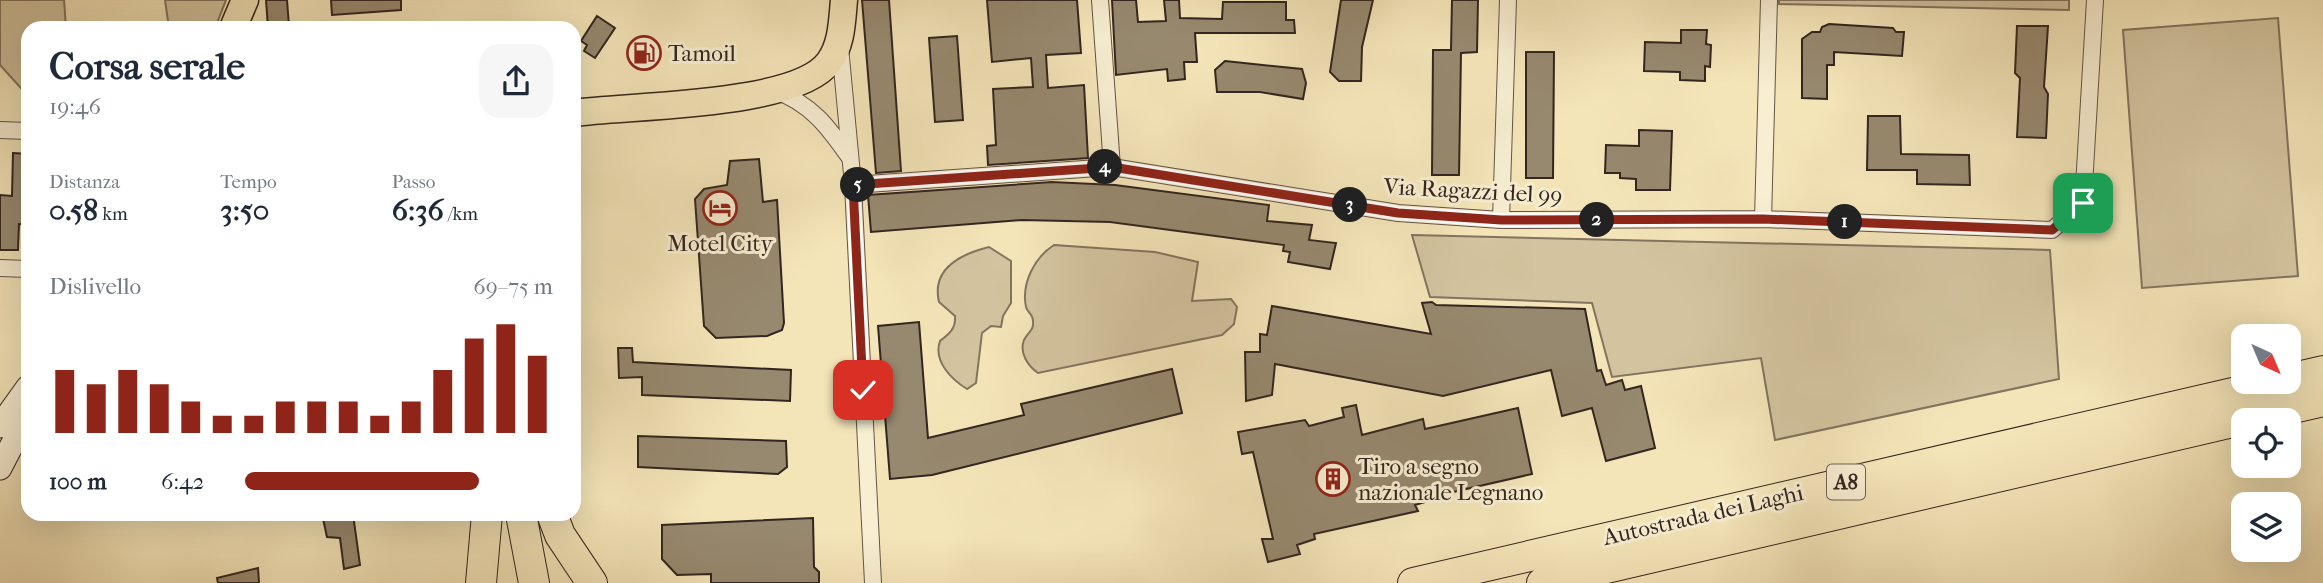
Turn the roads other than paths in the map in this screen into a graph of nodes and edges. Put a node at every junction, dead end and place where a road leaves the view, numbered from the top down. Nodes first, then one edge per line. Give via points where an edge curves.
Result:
1 (245, 0) edge
2 (844, 0) edge
3 (1100, 0) edge
4 (1508, 0) edge
5 (1769, 0) edge
6 (2095, 0) edge
7 (236, 21) edge
8 (839, 41) junction
9 (772, 90) junction
10 (581, 112) edge
11 (0, 130) edge
12 (21, 131) edge
13 (850, 159) junction
14 (1112, 167) junction
15 (853, 185) junction
16 (1763, 219) junction
17 (1501, 220) junction
18 (0, 268) edge
19 (21, 270) edge
20 (2323, 372) edge
21 (2301, 377) edge
22 (2231, 393) edge
23 (2323, 401) edge
24 (21, 404) edge
25 (21, 412) edge
26 (0, 426) edge
27 (0, 468) edge
28 (486, 521) edge
29 (522, 521) edge
30 (555, 521) edge
31 (1588, 572) junction
32 (481, 583) edge
33 (534, 583) edge
34 (592, 583) edge
35 (873, 583) edge
36 (1413, 583) edge
37 (1542, 583) edge
38 (1555, 583) edge

1 - 7 main road
2 - 8 main road
3 - 14 street
4 - 17 street
5 - 16 street
6 - 16 street, Via Ragazzi del 99 via 2083,203 2052,230
8 - 9 main road via 828,63 818,71
8 - 13 street
9 - 10 main road via 752,96
9 - 13 street via 812,110
11 - 12 street
13 - 15 street
14 - 15 street, Via Ragazzi del 99
14 - 17 street, Via Ragazzi del 99 via 1398,213
15 - 35 street
16 - 17 street, Via Ragazzi del 99
18 - 19 street
20 - 21 highway
22 - 36 highway, Autostrada dei Laghi / A8
23 - 31 highway, Autostrada dei Laghi / A8
24 - 26 main road
25 - 27 main road
28 - 32 highway
29 - 33 highway
30 - 34 highway
31 - 37 highway, Autostrada dei Laghi / A8
31 - 38 highway

